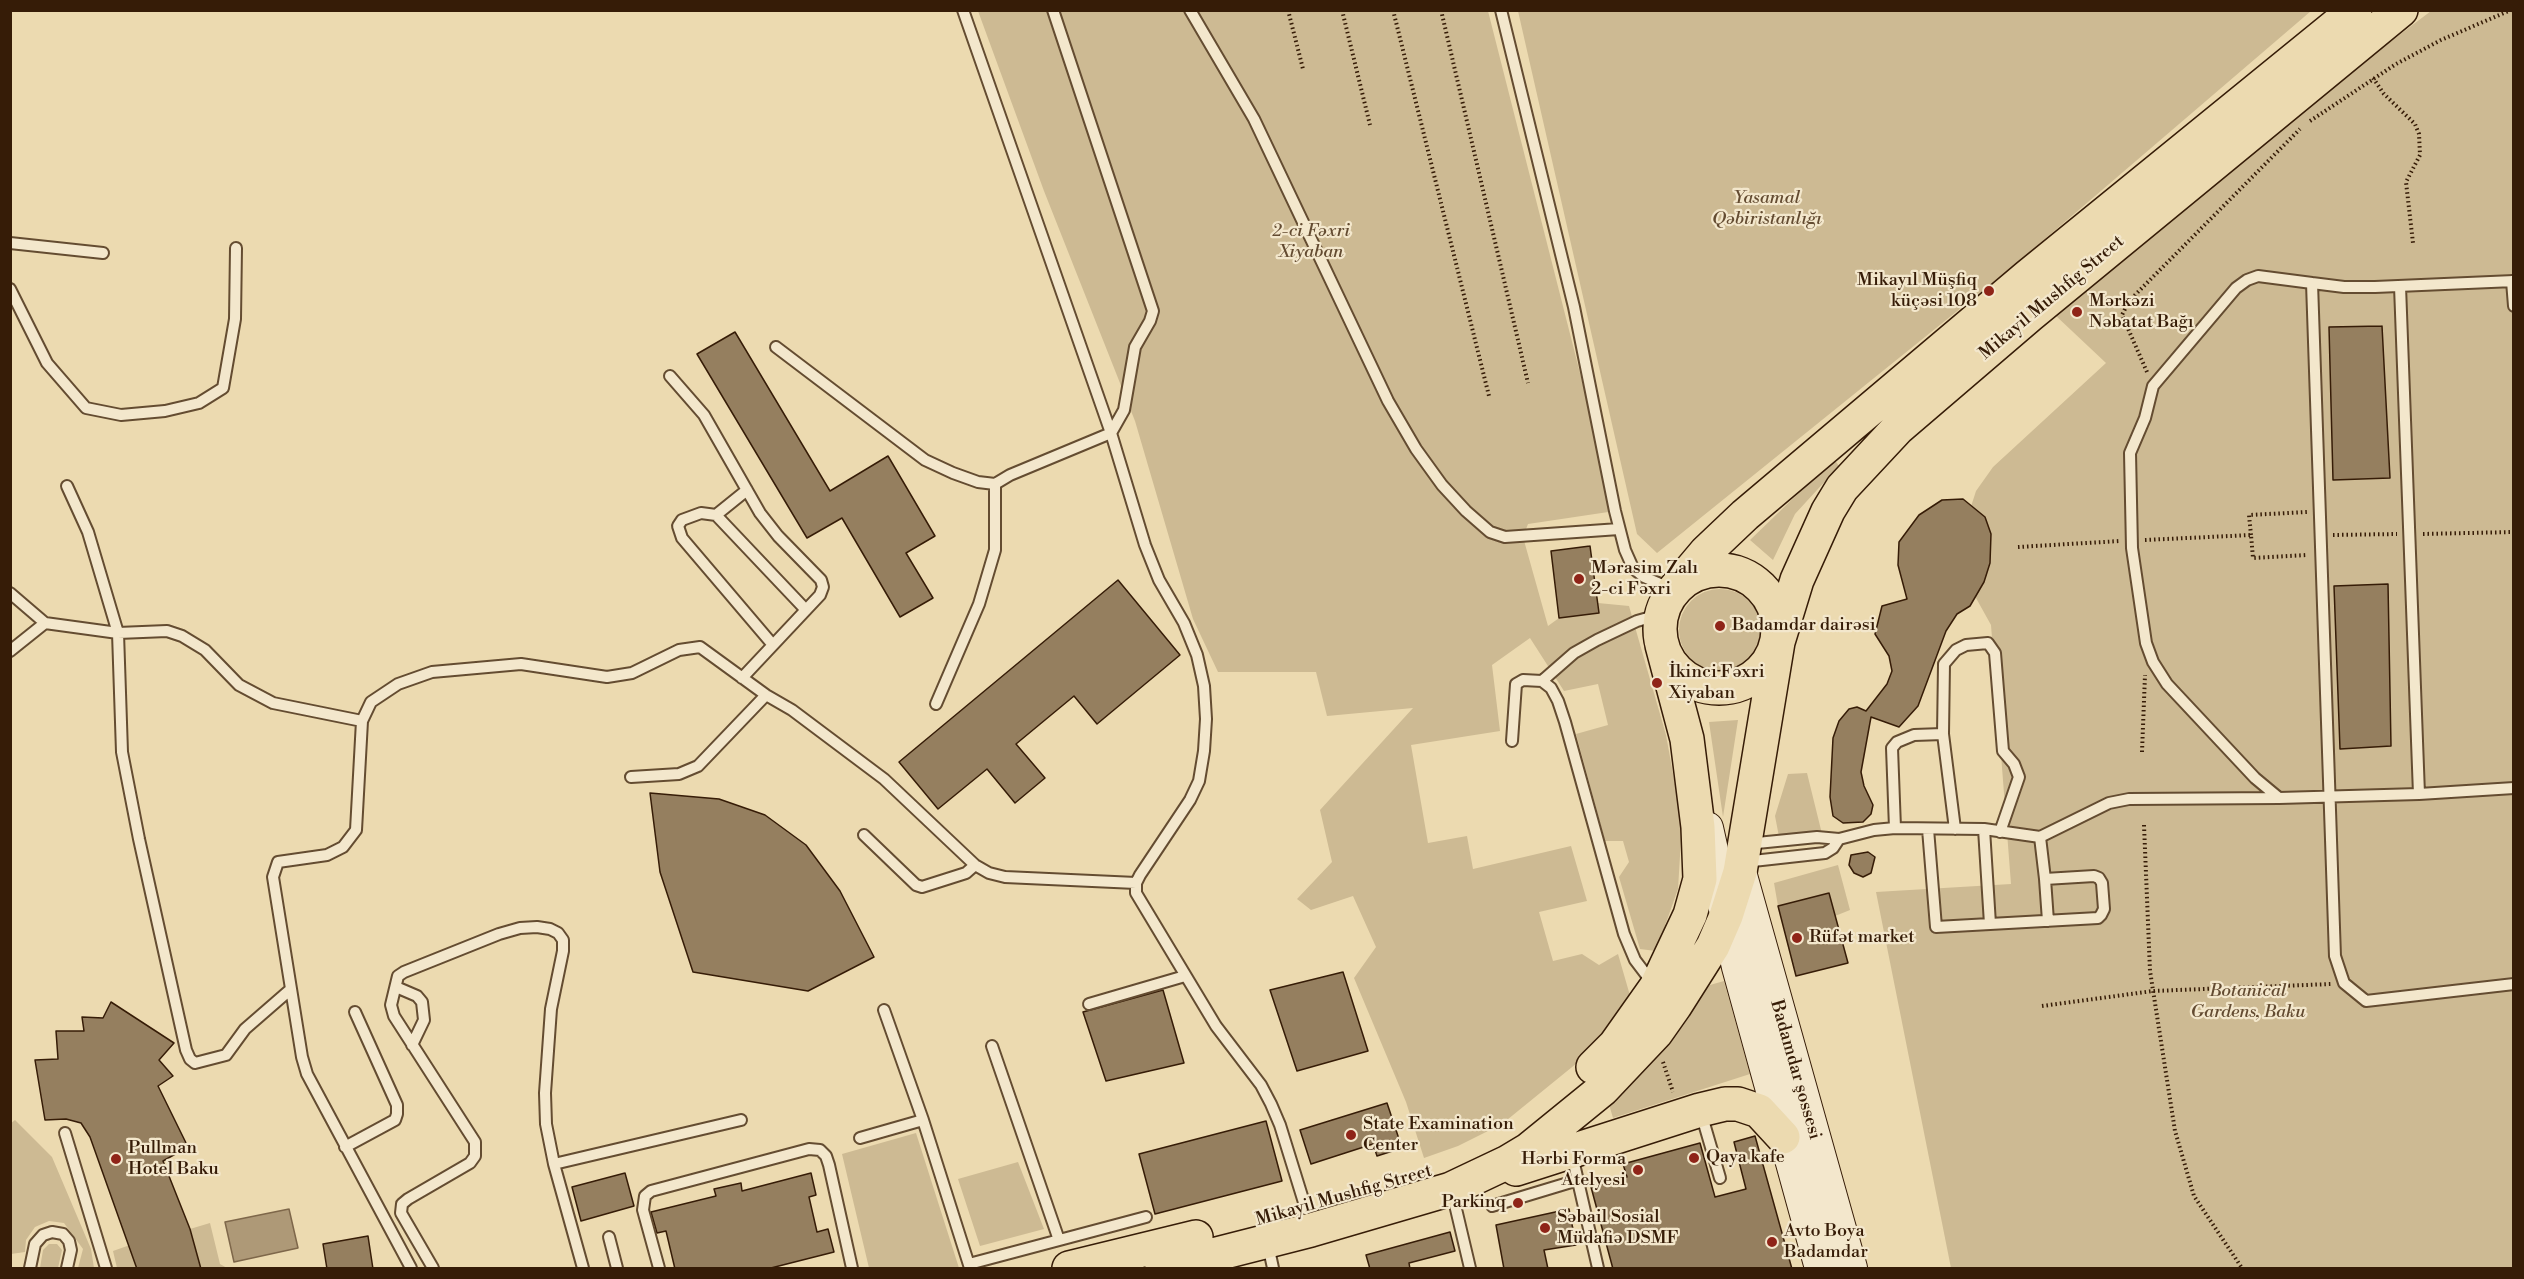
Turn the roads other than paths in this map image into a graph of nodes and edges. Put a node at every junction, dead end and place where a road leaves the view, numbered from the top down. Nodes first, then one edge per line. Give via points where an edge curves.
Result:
1 (963, 10) edge
2 (1053, 10) edge
3 (1190, 10) edge
4 (1501, 10) edge
5 (2355, 10) edge
6 (2401, 10) edge
7 (10, 243) edge
8 (236, 248) dead end
9 (103, 253) dead end
10 (2513, 281) edge
11 (2312, 282) junction
12 (2400, 286) junction
13 (10, 289) edge
14 (2514, 306) edge
15 (776, 347) dead end
16 (670, 376) dead end
17 (1111, 433) junction
18 (995, 484) junction
19 (67, 486) dead end
20 (747, 490) junction
21 (716, 514) junction
22 (1619, 528) junction
23 (10, 593) edge
24 (806, 610) junction
25 (1666, 616) junction
26 (45, 623) junction
27 (118, 633) junction
28 (1778, 642) junction
29 (772, 645) junction
30 (10, 651) edge
31 (742, 678) junction
32 (1542, 681) junction
33 (766, 695) junction
34 (936, 704) dead end
35 (362, 721) junction
36 (1943, 734) junction
37 (1687, 739) junction
38 (1512, 741) dead end
39 (631, 777) dead end
40 (2514, 788) edge
41 (2419, 794) junction
42 (2331, 796) junction
43 (2279, 798) junction
44 (1895, 828) junction
45 (1928, 828) junction
46 (1955, 829) junction
47 (1984, 829) junction
48 (2000, 831) junction
49 (864, 835) dead end
50 (2040, 837) junction
51 (1839, 839) junction
52 (1742, 859) junction
53 (975, 865) junction
54 (2046, 879) junction
55 (1136, 883) junction
56 (1726, 916) junction
57 (2048, 921) junction
58 (1990, 924) junction
59 (1185, 976) junction
60 (2514, 984) edge
61 (396, 987) junction
62 (1656, 987) junction
63 (291, 988) junction
64 (1089, 1004) dead end
65 (884, 1010) dead end
66 (355, 1012) dead end
67 (412, 1045) junction
68 (992, 1046) dead end
69 (1687, 1104) junction
70 (741, 1120) dead end
71 (923, 1120) junction
72 (65, 1133) dead end
73 (1783, 1137) junction
74 (860, 1138) dead end
75 (345, 1147) junction
76 (554, 1164) junction
77 (1574, 1166) junction
78 (1720, 1178) dead end
79 (1451, 1189) junction
80 (1492, 1206) dead end
81 (1306, 1209) junction
82 (1146, 1217) dead end
83 (609, 1237) dead end
84 (1064, 1254) edge
85 (1270, 1255) edge
86 (969, 1266) edge
87 (30, 1269) edge
88 (67, 1269) edge
89 (106, 1269) edge
90 (411, 1269) edge
91 (433, 1269) edge
92 (582, 1269) edge
93 (617, 1269) edge
94 (659, 1269) edge
95 (852, 1269) edge
96 (1162, 1269) edge
97 (1470, 1269) edge
98 (1598, 1269) edge
99 (1821, 1269) edge
100 (1851, 1269) edge

1 - 17 lane
2 - 17 lane via 1153,311 1135,347 1124,410
3 - 22 lane via 1254,119 1388,401 1443,485 1490,532 1505,537
4 - 22 lane via 1574,307
5 - 25 main road, Mikayil Mushfig Street via 2028,276 1745,515 1706,552
6 - 28 main road, Mikayil Mushfig Street via 1898,428 1842,488 1828,511 1797,580
7 - 9 lane
8 - 13 lane via 235,319 223,388 199,403 165,411 121,415 86,408 47,363
10 - 12 lane
10 - 14 lane
11 - 12 lane via 2344,287
11 - 42 lane
11 - 43 lane via 2258,276 2236,288 2153,386 2130,453 2132,541 2152,662 2167,684 2255,778
12 - 41 lane
15 - 18 lane via 925,460 978,482
16 - 20 lane via 704,415
17 - 18 lane
17 - 55 lane via 1159,580 1197,655 1206,719 1199,781
18 - 34 lane via 995,550 979,604
19 - 27 lane via 88,532
20 - 21 lane
20 - 24 lane via 778,536 821,580 820,595
21 - 24 lane
21 - 29 lane via 686,517 678,526 679,533
22 - 25 lane via 1634,568 1650,581
23 - 26 lane
24 - 29 lane
25 - 28 main road via 1689,577 1727,569 1746,575 1762,587 1779,622
25 - 28 main road via 1670,663 1701,686 1721,688 1740,684 1770,660
25 - 32 lane via 1637,621 1597,640
25 - 37 main road, Mikayil Mushfig Street
26 - 27 lane
26 - 30 lane
27 - 35 lane via 167,631 182,636 205,650 239,685 273,703
27 - 63 lane via 122,752 190,1059 195,1063 226,1055 245,1029
28 - 52 main road, Mikayil Mushfig Street
29 - 31 lane
31 - 33 lane
31 - 35 lane via 700,647 679,650 632,673 607,676 521,664 432,672 398,684 371,702
32 - 38 lane via 1523,680 1516,684
32 - 62 lane via 1555,694 1565,722 1624,934 1635,960
33 - 39 lane via 698,766 679,774
33 - 53 lane via 884,779
35 - 63 lane via 356,830 343,847 327,855 278,862 273,877
36 - 44 lane via 1914,735 1892,748
36 - 46 lane
36 - 48 lane via 1944,664 1966,645 1988,643 1995,653 2003,751 2019,777
37 - 56 main road, Badamdar şossesi
37 - 62 main road, Mikayil Mushfig Street via 1700,879 1690,915
40 - 41 lane
41 - 42 lane
42 - 43 lane
42 - 60 lane via 2335,956 2344,983 2366,1001
43 - 50 lane via 2129,799 2109,803
44 - 45 lane
44 - 51 lane
45 - 46 lane
45 - 58 lane via 1936,927
46 - 47 lane
47 - 48 lane
47 - 58 lane
48 - 50 lane
49 - 53 lane via 921,887 966,873
50 - 54 lane
51 - 52 lane via 1817,837
51 - 52 lane via 1825,853
52 - 56 main road, Mikayil Mushfig Street
52 - 100 main road, Badamdar şossesi
53 - 55 lane via 1005,877
54 - 57 lane
54 - 57 lane via 2099,878 2104,909 2098,918
55 - 59 lane via 1138,899
56 - 73 main road, Badamdar şossesi
56 - 79 main road, Mikayil Mushfig Street via 1713,946 1656,1033 1603,1089 1528,1150
57 - 58 lane
59 - 64 lane
59 - 81 lane via 1271,1104
61 - 67 lane via 391,1005 394,1017
61 - 67 lane via 422,1002 424,1020
61 - 76 lane via 398,976 404,972 499,934 537,927 558,933 563,951 551,1009 545,1093
62 - 81 main road, Mikayil Mushfig Street via 1615,1045 1587,1073 1500,1142 1429,1172
63 - 75 lane via 307,1074
65 - 71 lane
66 - 75 lane via 397,1105 397,1114 395,1120
67 - 91 lane via 475,1142 475,1156 470,1163 402,1204 401,1213
68 - 84 lane
69 - 73 main road via 1749,1106 1767,1118
69 - 77 main road
69 - 78 lane
70 - 76 lane
71 - 74 lane
71 - 86 lane
72 - 89 lane
73 - 99 main road, Badamdar şossesi
75 - 90 lane
76 - 92 lane
77 - 79 main road
77 - 80 lane
77 - 98 lane
79 - 85 main road, Mikayil Mushfig Street
79 - 97 lane
81 - 84 main road, Mikayil Mushfig Street
82 - 84 lane
83 - 93 lane
84 - 86 lane
85 - 96 main road, Mikayil Mushfig Street
87 - 88 lane via 35,1244 43,1235 52,1233 63,1234 69,1241
94 - 95 lane via 644,1210 645,1196 651,1191 808,1149 820,1150 830,1165

